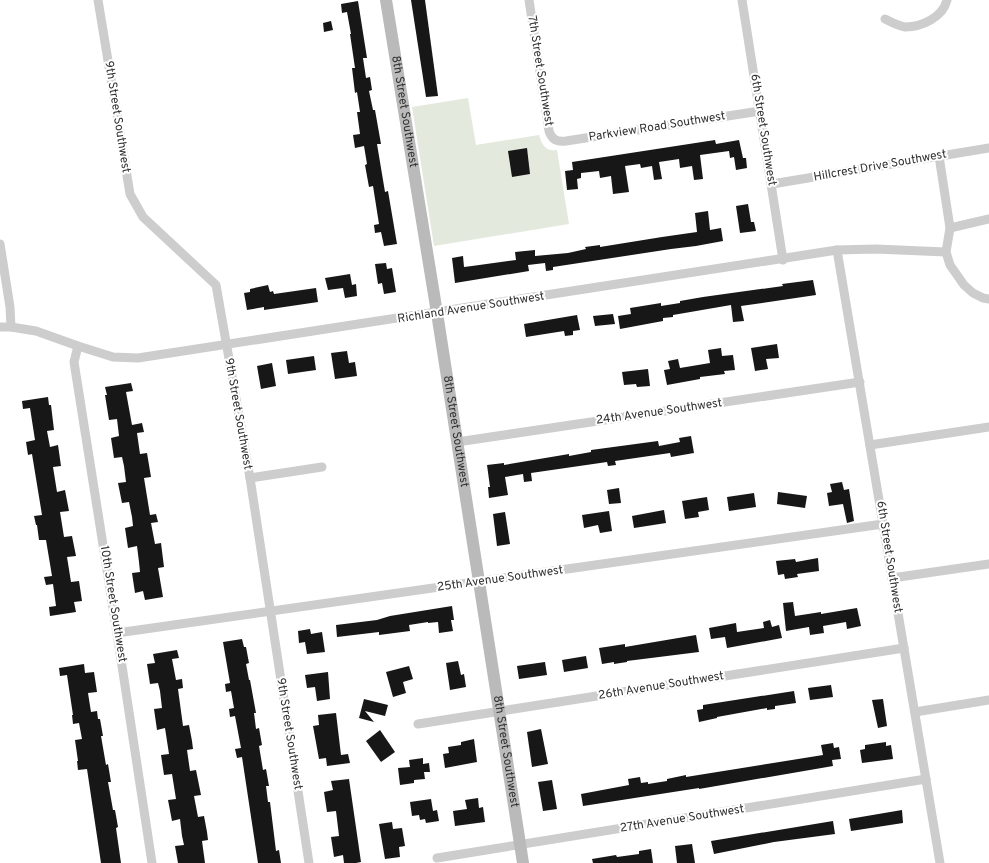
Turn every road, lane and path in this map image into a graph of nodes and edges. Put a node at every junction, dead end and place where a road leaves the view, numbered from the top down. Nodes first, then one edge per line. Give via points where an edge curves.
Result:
1 (98, 0) edge
2 (386, 0) edge
3 (529, 0) edge
4 (742, 0) edge
5 (947, 0) edge
6 (885, 19) dead end
7 (760, 110) junction
8 (555, 141) joint
9 (989, 148) edge
10 (939, 156) junction
11 (772, 184) junction
12 (989, 219) edge
13 (950, 228) junction
14 (0, 244) edge
15 (837, 250) junction
16 (946, 252) junction
17 (783, 260) junction
18 (989, 299) edge
19 (437, 313) junction
20 (0, 327) edge
21 (11, 327) junction
22 (226, 345) junction
23 (78, 346) junction
24 (860, 382) junction
25 (989, 427) edge
26 (458, 442) junction
27 (870, 445) junction
28 (322, 467) dead end
29 (250, 478) junction
30 (883, 524) junction
31 (989, 564) edge
32 (892, 578) junction
33 (479, 582) junction
34 (270, 611) junction
35 (117, 633) junction
36 (904, 648) junction
37 (989, 700) edge
38 (500, 712) junction
39 (914, 712) junction
40 (418, 724) dead end
41 (926, 780) junction
42 (521, 845) junction
43 (438, 858) dead end
44 (152, 863) edge
45 (309, 863) edge
46 (523, 863) edge
47 (940, 863) edge

1 - 22 street, 9th Street Southwest via 130,194 143,217 216,285
2 - 19 street, 8th Street Southwest
3 - 8 street, 7th Street Southwest via 549,131
4 - 7 street, 6th Street Southwest
5 - 6 street via 940,14 922,24 905,27
7 - 8 street, Parkview Road Southwest via 566,142
7 - 11 street, 6th Street Southwest
9 - 10 street, Hillcrest Drive Southwest
10 - 11 street, Hillcrest Drive Southwest
10 - 13 street
11 - 17 street, 6th Street Southwest
12 - 13 street
13 - 16 street
14 - 21 street
15 - 16 street, Richland Avenue Southwest via 876,248
15 - 17 street, Richland Avenue Southwest
15 - 24 street, 6th Street Southwest
16 - 18 street via 950,265 964,285 973,293
17 - 19 street, Richland Avenue Southwest
19 - 22 street, Richland Avenue Southwest
19 - 26 street, 8th Street Southwest
20 - 21 street, Richland Avenue Southwest
21 - 23 street, Richland Avenue Southwest via 36,331
22 - 23 street, Richland Avenue Southwest via 138,358 113,357
22 - 29 street, 9th Street Southwest
23 - 35 street, 10th Street Southwest via 74,362
24 - 26 street, 24th Avenue Southwest
24 - 27 street, 6th Street Southwest
25 - 27 street
26 - 33 street, 8th Street Southwest
27 - 30 street, 6th Street Southwest
28 - 29 street
29 - 34 street, 9th Street Southwest
30 - 32 street, 6th Street Southwest
30 - 33 street, 25th Avenue Southwest
31 - 32 street
32 - 36 street, 6th Street Southwest
33 - 34 street, 25th Avenue Southwest
33 - 38 street, 8th Street Southwest
34 - 35 street, 25th Avenue Southwest
34 - 45 street, 9th Street Southwest
35 - 44 street, 10th Street Southwest
36 - 38 street, 26th Avenue Southwest
36 - 39 street, 6th Street Southwest
37 - 39 street
38 - 40 street, 26th Avenue Southwest
38 - 42 street, 8th Street Southwest
39 - 41 street, 6th Street Southwest
41 - 42 street, 27th Avenue Southwest
41 - 47 street, 6th Street Southwest
42 - 43 street, 27th Avenue Southwest
42 - 46 street, 8th Street Southwest

